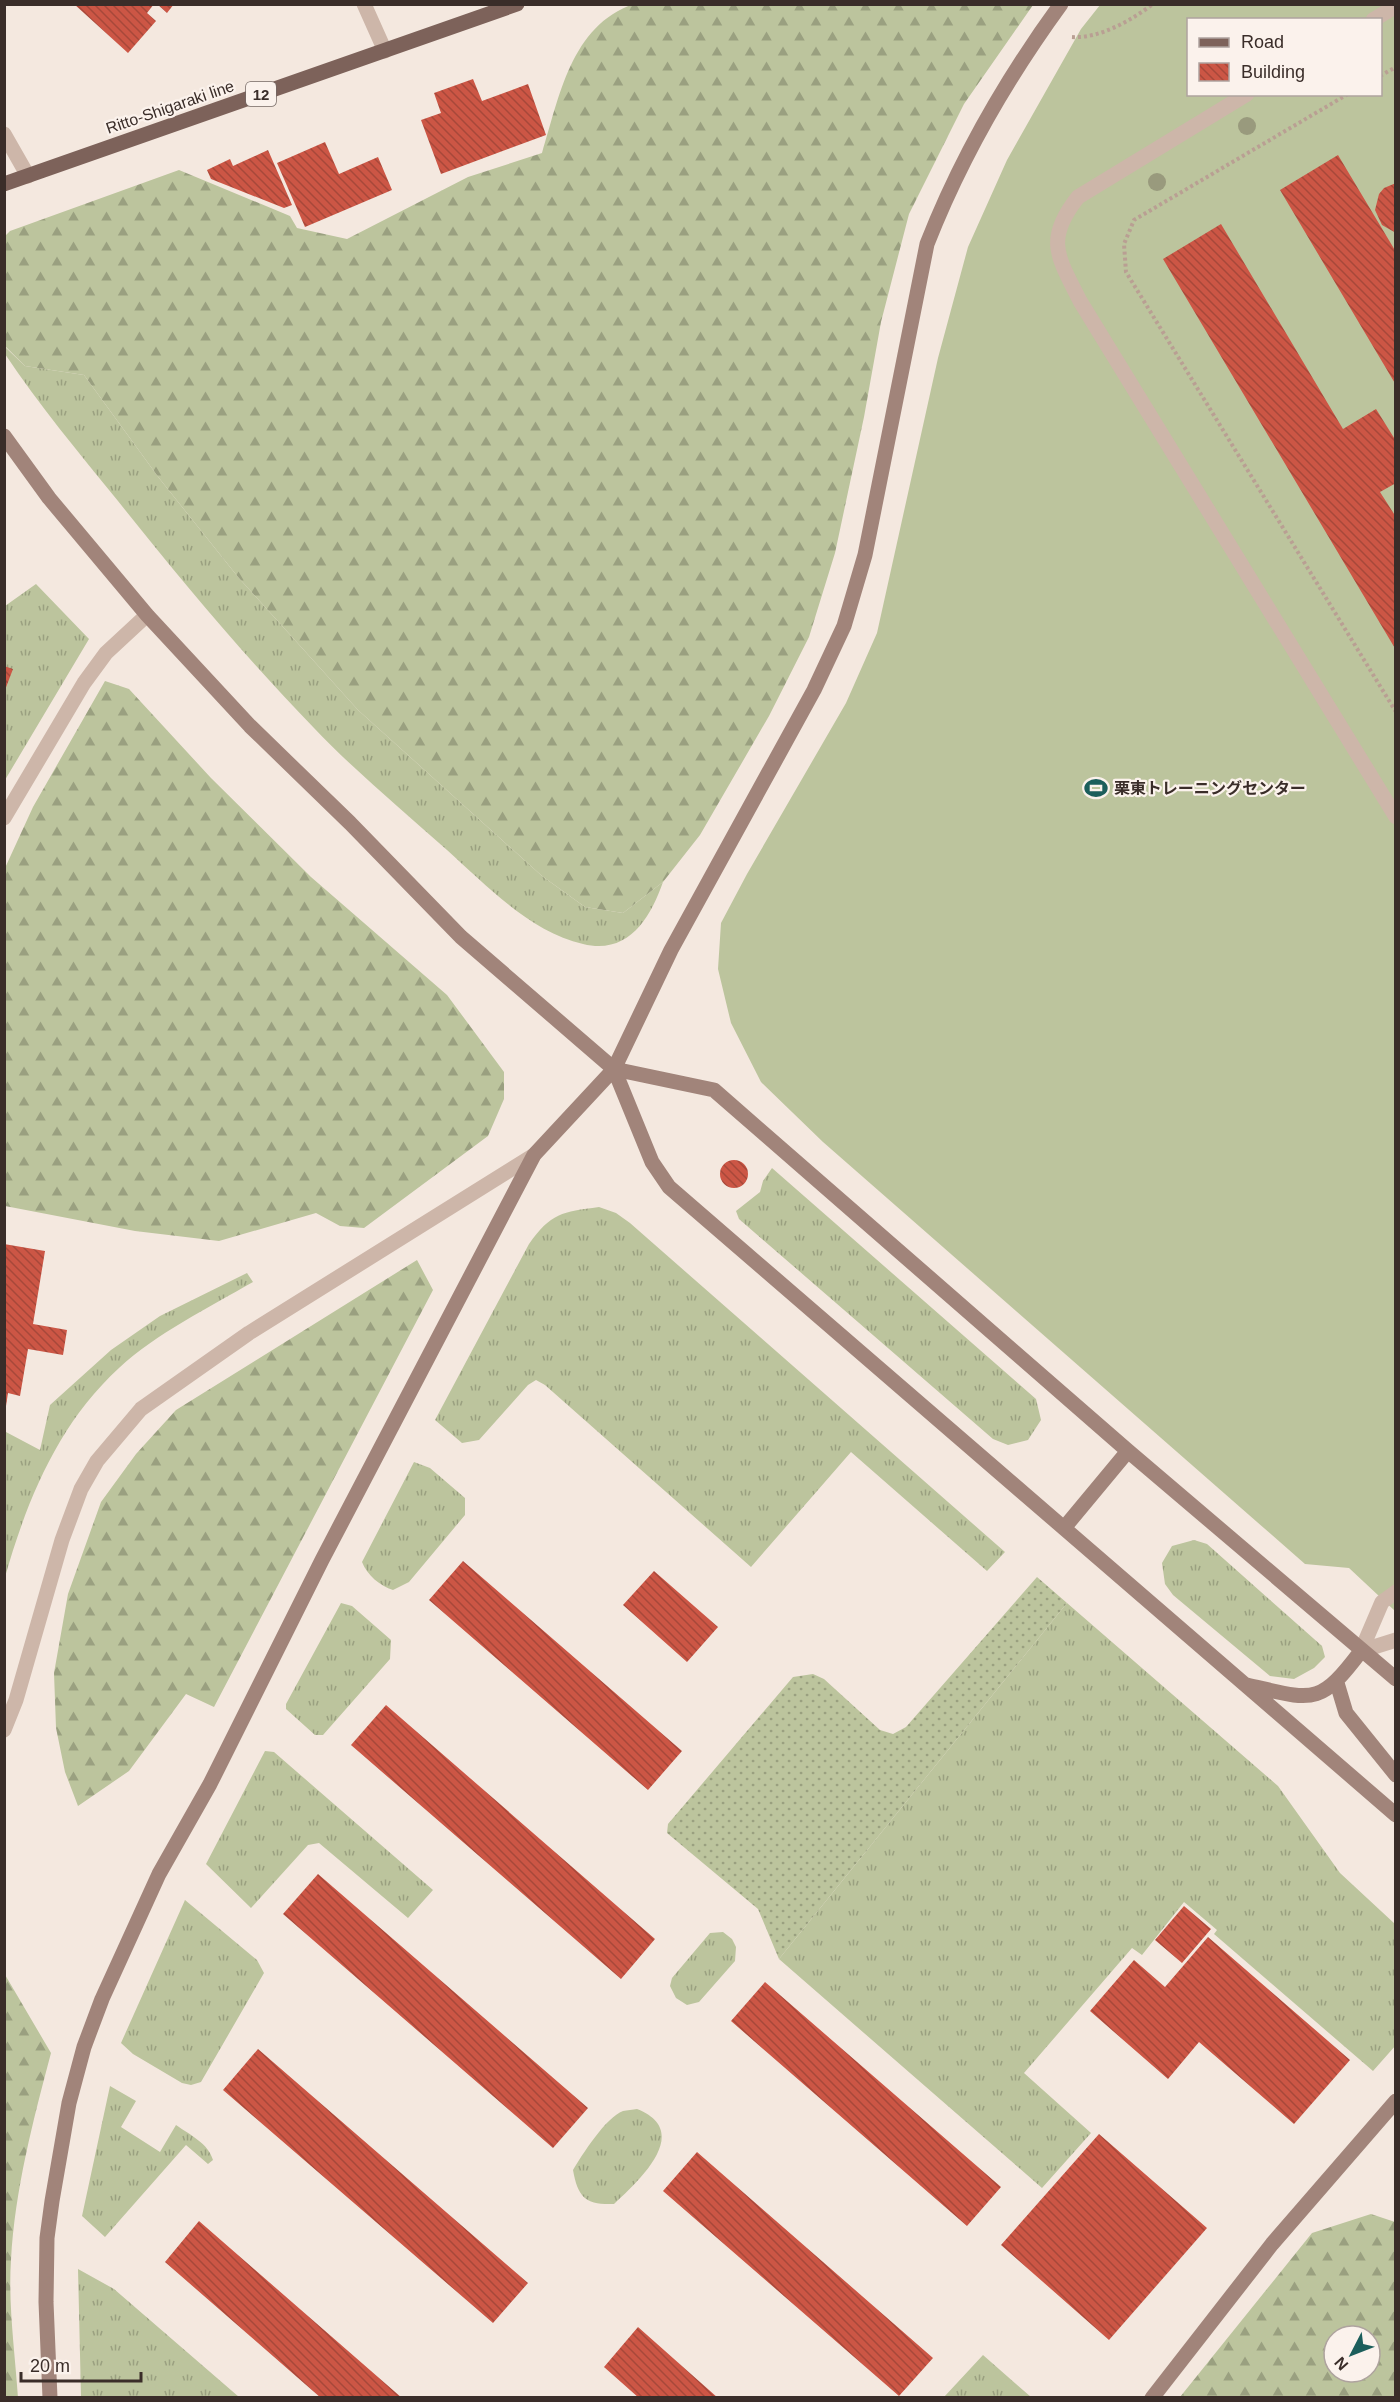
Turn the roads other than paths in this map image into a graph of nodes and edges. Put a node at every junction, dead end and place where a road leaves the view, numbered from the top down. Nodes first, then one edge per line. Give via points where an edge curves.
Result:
1 (364, 4) edge
2 (517, 4) edge
3 (1061, 4) edge
4 (1395, 6) edge
5 (1376, 18) edge
6 (385, 51) junction
7 (1243, 96) edge
8 (4, 134) edge
9 (28, 176) junction
10 (4, 184) edge
11 (4, 436) edge
12 (147, 615) junction
13 (1394, 812) edge
14 (4, 818) edge
15 (614, 1069) junction
16 (534, 1155) junction
17 (1128, 1451) junction
18 (1064, 1528) junction
19 (1395, 1592) edge
20 (1395, 1640) edge
21 (1361, 1651) junction
22 (1395, 1679) edge
23 (1337, 1683) junction
24 (1246, 1685) junction
25 (4, 1730) edge
26 (1395, 1775) edge
27 (1395, 1815) edge
28 (1395, 2102) edge
29 (50, 2397) edge
30 (1152, 2397) edge

1 - 6 street
2 - 6 main road, Ritto-Shigaraki line / 12
3 - 15 street via 976,138 927,244 865,555 844,626 814,690 671,950
4 - 5 street
6 - 9 main road, Ritto-Shigaraki line / 12
7 - 13 street via 1078,197 1062,217 1056,240 1061,262 1080,301
8 - 9 street
9 - 10 main road, Ritto-Shigaraki line / 12
11 - 12 street via 49,498
12 - 14 street via 106,653 84,683
12 - 15 street via 250,726 461,937
15 - 16 street
15 - 17 street via 714,1090
15 - 18 street via 652,1162 669,1187
16 - 25 street via 249,1333 141,1409 97,1461 81,1489
16 - 29 street via 210,1784 159,1874 102,1999 69,2103 47,2238
17 - 18 street
17 - 21 street
18 - 24 street
19 - 21 street via 1383,1602
20 - 21 street
21 - 22 street
21 - 23 street
23 - 24 street via 1320,1694 1297,1697
23 - 26 street via 1347,1713
24 - 27 street
28 - 30 street via 1272,2244

